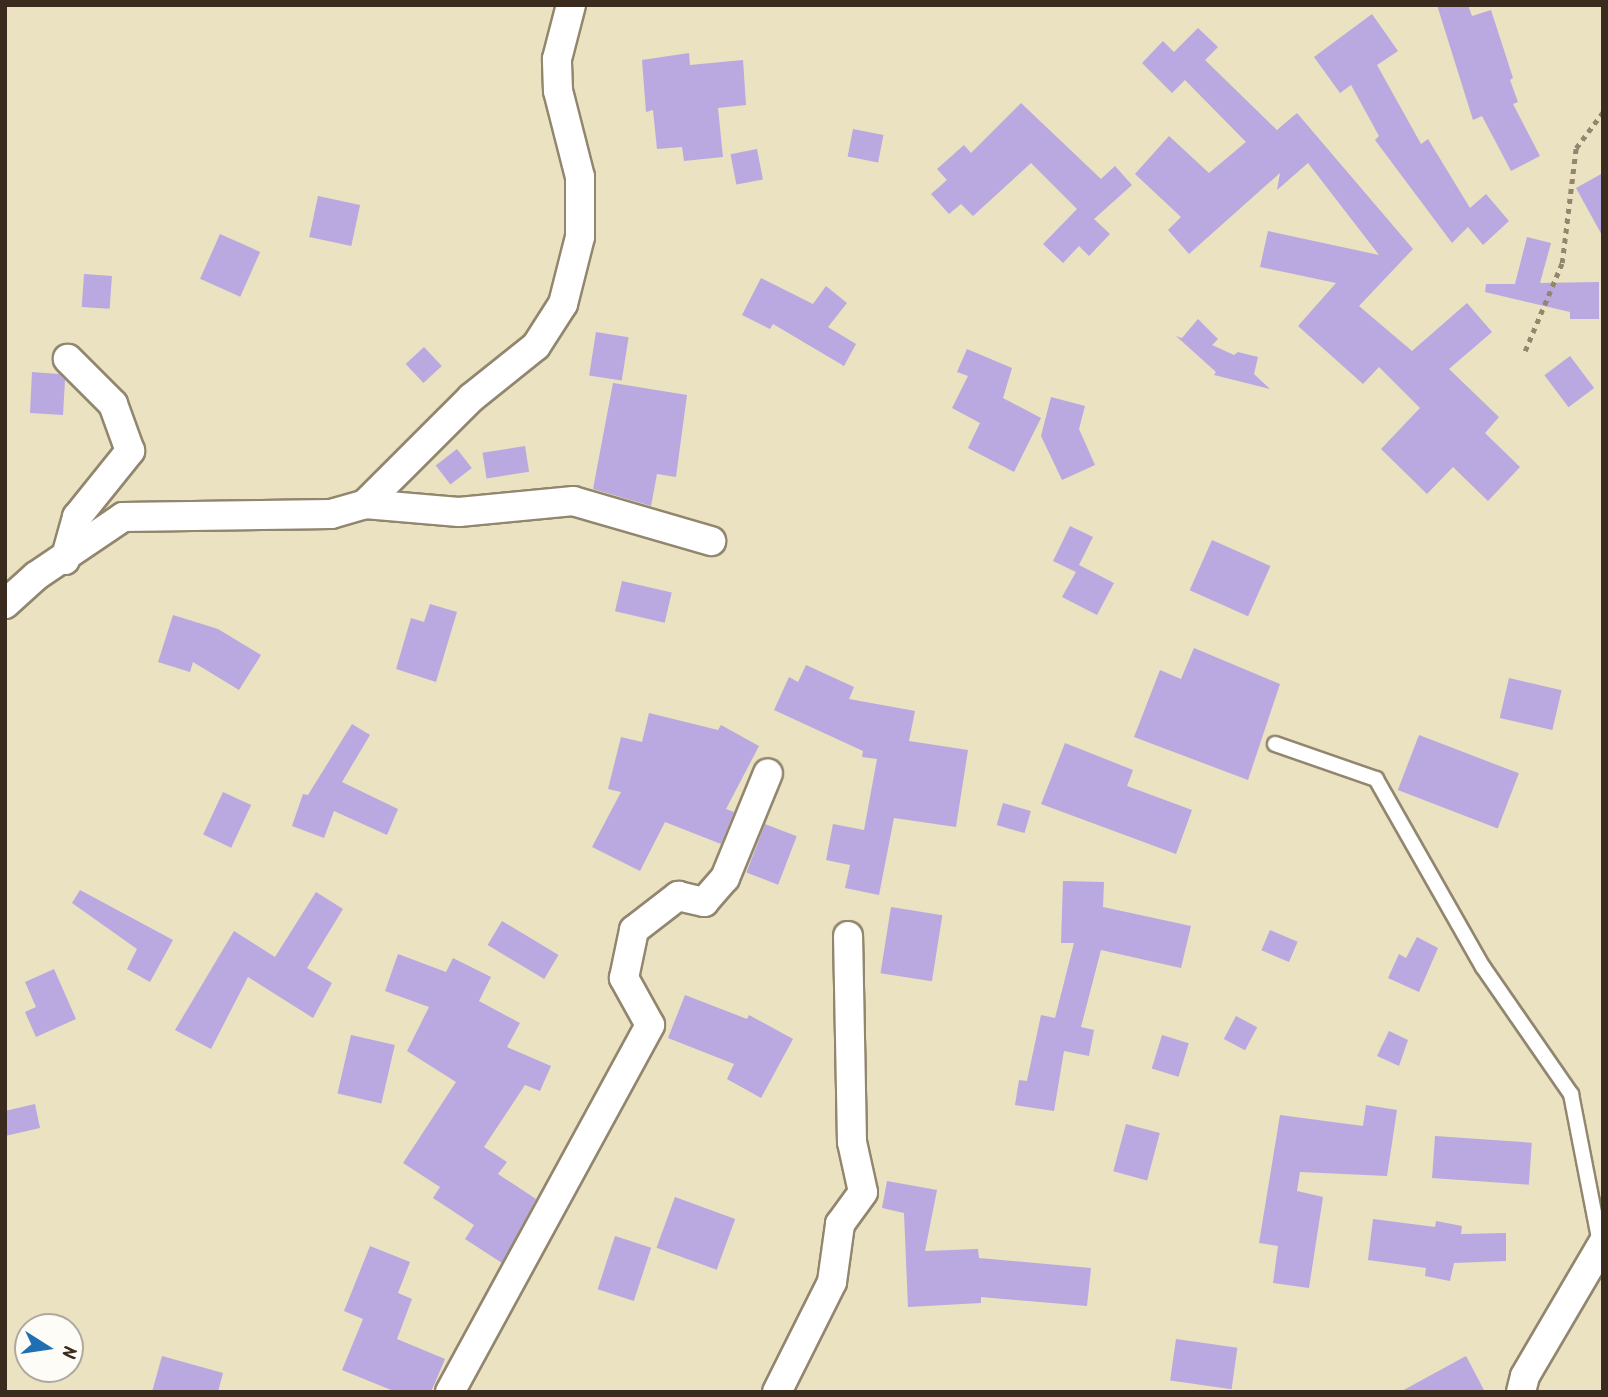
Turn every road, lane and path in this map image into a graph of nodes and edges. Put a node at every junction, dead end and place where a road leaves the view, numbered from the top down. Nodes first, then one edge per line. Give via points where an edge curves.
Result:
1 (571, 5) edge
2 (1603, 113) edge
3 (1525, 351) dead end
4 (68, 359) dead end
5 (365, 504) junction
6 (711, 541) dead end
7 (65, 561) junction
8 (5, 604) edge
9 (1275, 744) dead end
10 (768, 773) dead end
11 (848, 936) dead end
12 (1601, 1243) edge
13 (450, 1392) edge
14 (777, 1392) edge
15 (1521, 1392) edge

1 - 5 street via 557,59 558,91 580,177 582,205 580,237 563,304 536,346 471,398
2 - 3 path via 1576,148 1562,263
4 - 7 street via 113,404 130,451 77,517
5 - 6 street via 459,512 573,501
5 - 7 street via 331,514 123,517 80,544
7 - 8 street via 36,576
9 - 12 lane via 1376,779 1483,967 1571,1094
10 - 13 street via 725,878 704,902 678,896 634,930 624,978 650,1025
11 - 14 street via 852,1142 863,1192 840,1224 832,1282
12 - 15 street via 1524,1376

